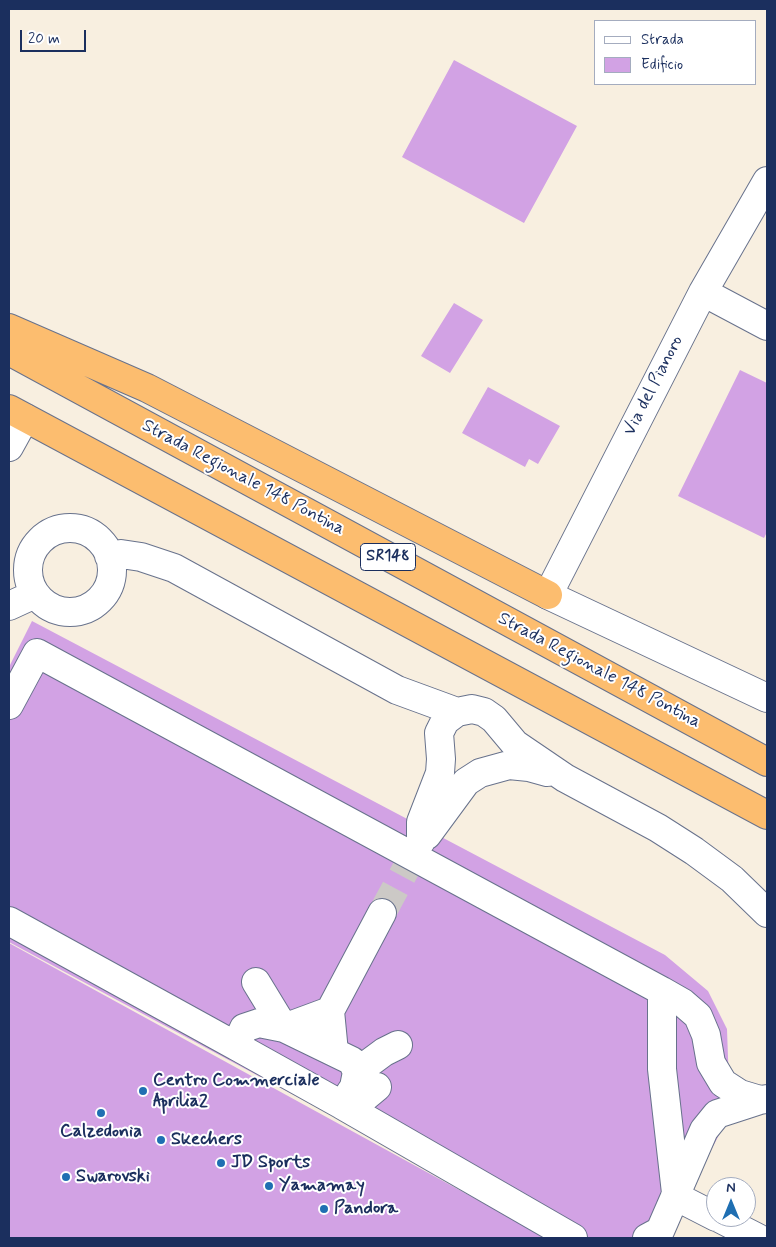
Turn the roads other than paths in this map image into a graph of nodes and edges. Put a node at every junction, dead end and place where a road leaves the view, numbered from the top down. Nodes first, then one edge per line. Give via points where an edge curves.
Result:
1 (767, 180) edge
2 (703, 292) junction
3 (767, 326) edge
4 (9, 328) edge
5 (9, 351) edge
6 (17, 414) edge
7 (9, 447) edge
8 (22, 548) edge
9 (109, 556) junction
10 (174, 568) junction
11 (109, 584) junction
12 (35, 594) junction
13 (548, 595) junction
14 (9, 606) edge
15 (397, 690) junction
16 (767, 698) edge
17 (9, 705) edge
18 (457, 712) junction
19 (439, 733) junction
20 (767, 762) edge
21 (566, 778) junction
22 (767, 815) edge
23 (382, 913) tunnel mouth
24 (767, 913) edge
25 (9, 921) edge
26 (662, 991) junction
27 (330, 1011) junction
28 (284, 1028) junction
29 (240, 1037) junction
30 (398, 1045) dead end
31 (334, 1052) junction
32 (367, 1079) junction
33 (764, 1100) edge
34 (342, 1105) junction
35 (675, 1194) junction
36 (706, 1211) edge
37 (736, 1227) edge
38 (572, 1238) edge
39 (647, 1238) edge
40 (758, 1238) edge

1 - 2 street, Via del Pianoro
2 - 3 street
2 - 13 street, Via del Pianoro
4 - 13 highway via 148,388
5 - 20 highway, Strada Regionale 148 Pontina / SR148
6 - 7 street
6 - 22 highway, SR148
8 - 9 street via 54,531 71,528 94,536
8 - 12 street via 30,557 28,570
9 - 10 street via 141,557
9 - 11 street
10 - 11 street
10 - 15 street
11 - 12 street via 93,604 68,612 44,603
12 - 14 street
13 - 16 street
15 - 18 street
15 - 19 street via 419,707
17 - 26 street via 37,653
18 - 19 street
18 - 21 street via 472,709 484,712 515,744
19 - 21 street via 440,773 421,822 421,841 466,782 480,773 509,765
21 - 24 street via 682,843 732,878
23 - 27 street
25 - 29 street
26 - 33 street via 698,1016 706,1035 711,1063 723,1083 740,1094
26 - 35 street via 662,1069
27 - 28 street
27 - 31 street
28 - 29 street via 259,1022
28 - 29 street via 256,982 243,1008
28 - 31 street
29 - 34 street
30 - 32 street via 384,1052
31 - 32 street via 352,1061
32 - 34 street via 365,1096
33 - 35 street via 717,1114 704,1130
34 - 38 street
35 - 36 street
35 - 39 street via 660,1231
37 - 40 street

